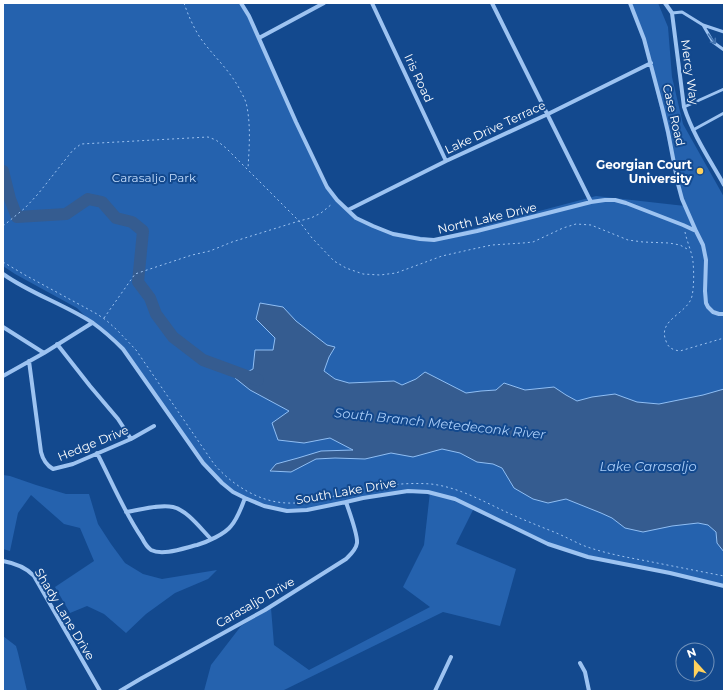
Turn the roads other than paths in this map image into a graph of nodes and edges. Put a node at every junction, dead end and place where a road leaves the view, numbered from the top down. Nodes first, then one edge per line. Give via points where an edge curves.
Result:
1 (241, 3) edge
2 (324, 3) edge
3 (372, 3) edge
4 (492, 3) edge
5 (630, 3) edge
6 (665, 3) edge
7 (672, 13) junction
8 (703, 25) junction
9 (724, 32) edge
10 (259, 38) junction
11 (724, 50) edge
12 (651, 64) junction
13 (724, 89) edge
14 (684, 107) junction
15 (724, 113) edge
16 (548, 114) junction
17 (693, 130) junction
18 (446, 161) junction
19 (724, 185) edge
20 (591, 202) junction
21 (348, 210) junction
22 (696, 231) junction
23 (3, 274) edge
24 (724, 314) edge
25 (92, 323) junction
26 (3, 327) edge
27 (57, 344) junction
28 (44, 353) junction
29 (29, 362) junction
30 (3, 376) edge
31 (154, 426) dead end
32 (131, 439) junction
33 (97, 454) junction
34 (245, 498) junction
35 (346, 502) junction
36 (126, 512) junction
37 (211, 539) junction
38 (3, 561) edge
39 (724, 586) edge
40 (451, 657) dead end
41 (580, 663) dead end
42 (100, 691) edge
43 (120, 691) edge
44 (435, 691) edge
45 (589, 691) edge

1 - 10 street, North Lake Drive
2 - 10 street
3 - 18 street, Iris Road
4 - 16 street
5 - 12 street, Case Road
6 - 7 street, Mercy Way
7 - 8 lane via 682,12
7 - 14 street, Mercy Way
8 - 9 lane
8 -> 11 lane via 713,42
10 - 21 street, North Lake Drive via 327,187
12 - 16 street, Lake Drive Terrace
12 - 22 street, Case Road via 682,199
13 - 14 lane
14 - 17 street, Mercy Way
15 - 17 lane
16 - 18 street, Lake Drive Terrace
16 - 20 street
17 - 19 street, Mercy Way
18 - 21 street, Lake Drive Terrace
20 - 21 street, North Lake Drive via 477,232 434,240 392,234 356,218
20 - 22 street, North Lake Drive via 615,200 626,203
22 - 24 street via 703,245 706,260 706,303 713,312
23 - 25 street, South Lake Drive
25 - 27 street
25 - 34 street, South Lake Drive via 123,349 203,463 222,483
26 - 28 street
27 - 28 street
27 - 32 street via 118,419
28 - 29 street
29 - 30 street
29 - 33 street, Hedge Drive via 43,460 53,469
31 - 32 street, Hedge Drive
32 - 33 street, Hedge Drive
33 - 36 street
34 - 35 street, South Lake Drive via 264,506 287,511 307,510
34 - 37 street via 231,527
35 - 39 street, South Lake Drive via 408,491 428,492 455,499 548,544 588,557
35 - 43 street, Carasaljo Drive via 357,543 346,559 265,610
36 - 37 street via 162,506 174,507 188,515
36 - 37 street via 152,550 171,551
38 - 42 street, Shady Lane Drive via 25,568 34,576
40 - 44 street
41 - 45 street via 585,672

